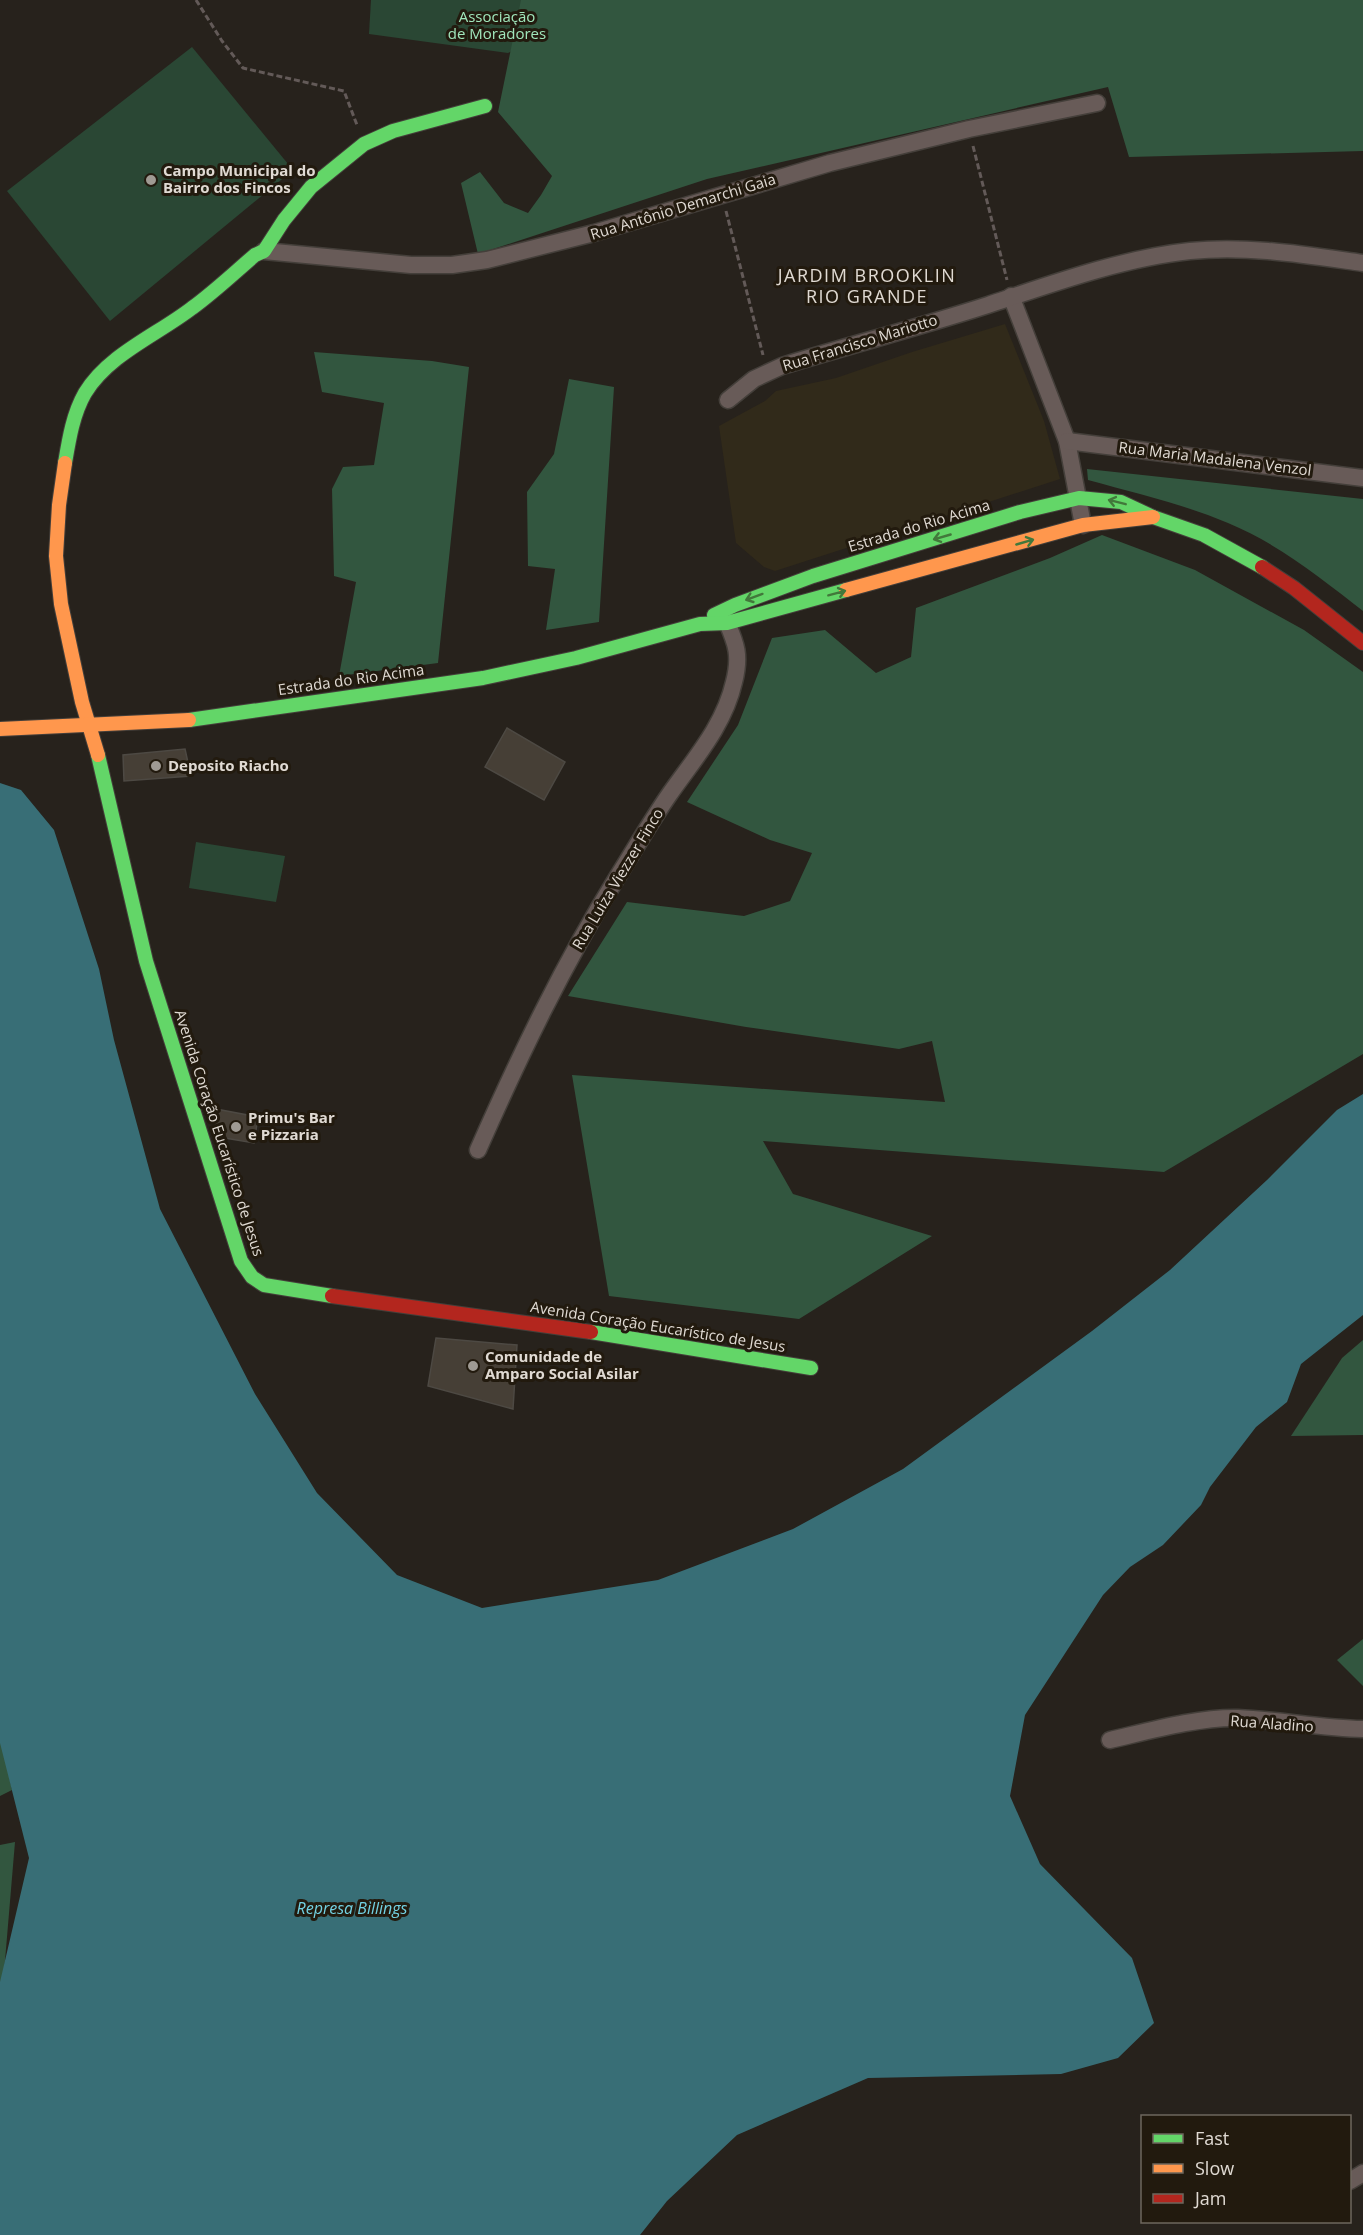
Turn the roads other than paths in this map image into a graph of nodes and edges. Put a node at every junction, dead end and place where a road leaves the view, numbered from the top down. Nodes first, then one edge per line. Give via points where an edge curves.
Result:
1 (1097, 103) dead end
2 (485, 106) dead end
3 (264, 251) junction
4 (1363, 263) edge
5 (1011, 296) junction
6 (728, 400) dead end
7 (1067, 441) junction
8 (1363, 478) edge
9 (1079, 498) junction
10 (1153, 517) junction
11 (1083, 525) junction
12 (724, 616) junction
13 (1363, 643) edge
14 (89, 726) junction
15 (0, 729) edge
16 (478, 1150) dead end
17 (812, 1368) dead end
18 (1363, 1729) edge
19 (1110, 1740) dead end

1 - 3 street, Rua Antônio Demarchi Gaia via 830,163 594,233 487,260 411,265
2 - 3 street via 364,144 311,187
3 - 14 street, Avenida Coração Eucarístico de Jesus via 192,308 112,362 85,393 74,418 59,505 56,556 63,614
4 - 5 street via 1287,252 1190,251 1080,275
5 - 6 street, Rua Francisco Mariotto via 767,372
5 - 7 street
7 - 8 street, Rua Maria Madalena Venzol
7 - 9 street
10 -> 9 street, Estrada do Rio Acima via 1121,502
9 - 11 street
9 -> 12 street, Estrada do Rio Acima via 858,561 813,576
10 - 11 street, Estrada do Rio Acima
10 - 13 street, Estrada do Rio Acima via 1204,535 1247,557 1294,588
12 -> 11 street, Estrada do Rio Acima
12 - 14 street, Estrada do Rio Acima via 576,658 483,678 183,721
12 - 16 street, Rua Luiza Viezzer Finco via 736,642 738,663 727,706 588,925 528,1039
14 - 15 street, Estrada do Rio Acima
14 - 17 street, Avenida Coração Eucarístico de Jesus via 146,961 242,1261 254,1280 269,1287 551,1326
18 - 19 street, Rua Aladino via 1237,1718 1178,1725

